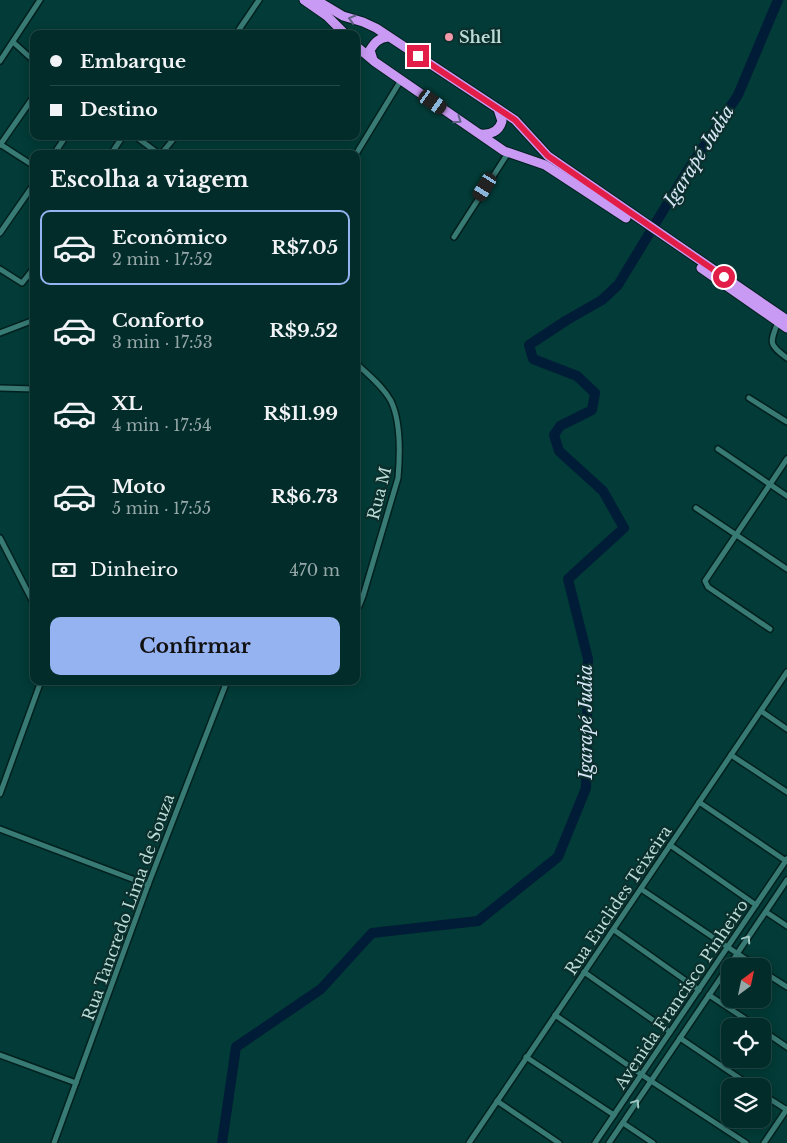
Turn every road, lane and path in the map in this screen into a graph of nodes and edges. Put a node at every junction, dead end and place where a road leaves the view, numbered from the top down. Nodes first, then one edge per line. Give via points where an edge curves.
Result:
1 (40, 0) edge
2 (259, 0) edge
3 (304, 0) edge
4 (316, 0) edge
5 (239, 30) edge
6 (341, 30) edge
7 (388, 36) junction
8 (13, 42) junction
9 (360, 49) edge
10 (30, 57) edge
11 (0, 61) edge
12 (375, 62) junction
13 (402, 80) junction
14 (30, 102) edge
15 (498, 109) junction
16 (480, 134) junction
17 (141, 140) edge
18 (172, 140) edge
19 (0, 145) edge
20 (154, 150) edge
21 (164, 150) edge
22 (358, 150) edge
23 (508, 153) junction
24 (30, 164) edge
25 (30, 190) edge
26 (612, 205) junction
27 (0, 233) edge
28 (454, 237) dead end
29 (0, 270) edge
30 (30, 273) edge
31 (782, 321) edge
32 (30, 322) edge
33 (787, 328) edge
34 (0, 334) edge
35 (787, 358) edge
36 (360, 368) edge
37 (0, 388) edge
38 (30, 389) edge
39 (749, 398) dead end
40 (787, 422) edge
41 (718, 449) dead end
42 (787, 459) edge
43 (771, 485) junction
44 (787, 496) edge
45 (696, 508) dead end
46 (736, 534) junction
47 (0, 538) edge
48 (787, 569) edge
49 (30, 596) edge
50 (360, 604) edge
51 (770, 629) dead end
52 (787, 672) edge
53 (40, 685) edge
54 (226, 685) edge
55 (760, 711) junction
56 (787, 730) edge
57 (732, 755) junction
58 (787, 792) edge
59 (0, 794) edge
60 (699, 802) junction
61 (0, 829) edge
62 (670, 845) junction
63 (786, 860) edge
64 (787, 880) edge
65 (148, 885) junction
66 (642, 889) junction
67 (756, 905) junction
68 (766, 912) junction
69 (787, 926) edge
70 (614, 930) junction
71 (727, 947) junction
72 (737, 954) junction
73 (743, 958) edge
74 (584, 972) junction
75 (771, 977) edge
76 (787, 987) edge
77 (699, 990) junction
78 (709, 995) junction
79 (555, 1015) junction
80 (744, 1018) edge
81 (670, 1032) junction
82 (771, 1036) edge
83 (680, 1038) junction
84 (787, 1047) edge
85 (0, 1055) edge
86 (526, 1057) junction
87 (642, 1074) junction
88 (739, 1078) edge
89 (651, 1081) junction
90 (76, 1083) junction
91 (771, 1100) edge
92 (497, 1101) junction
93 (787, 1110) edge
94 (614, 1115) junction
95 (623, 1122) junction
96 (54, 1143) edge
97 (469, 1143) edge
98 (559, 1143) edge
99 (595, 1143) edge
100 (609, 1143) edge
101 (653, 1143) edge
102 (746, 1143) edge
103 (764, 1143) edge

1 - 8 street
2 - 5 street
3 - 6 highway
7 -> 4 highway
7 - 12 highway via 377,41 370,50
7 - 15 highway
8 - 10 street
8 - 11 street
9 - 12 highway
12 - 13 highway
13 -> 16 highway
13 - 22 street
14 - 19 street
15 - 16 highway via 502,121 498,130
15 - 26 highway via 523,128 548,156
16 - 23 highway
17 - 20 street
18 - 21 street
19 - 24 street
23 - 26 highway via 544,165
23 - 28 street
25 - 27 street
26 - 31 highway
29 - 30 street via 22,283
31 - 33 highway
31 - 35 street via 773,335 772,346
32 - 34 street
36 - 50 street, Rua M via 390,400 395,413 400,460 398,478
37 - 38 street
39 - 40 street
41 - 43 street
42 - 43 street
43 - 44 street
43 - 46 street
45 - 46 street
46 - 48 street
46 - 51 street via 705,580 708,587
47 - 49 street
52 - 55 street, Rua Euclides Teixeira
53 - 59 street
54 - 65 street, Rua Tancredo Lima de Souza
55 - 56 street
55 - 57 street, Rua Euclides Teixeira
57 - 58 street
57 - 60 street, Rua Euclides Teixeira
60 - 62 street, Rua Euclides Teixeira
60 - 63 street
61 - 65 street
62 - 66 street, Rua Euclides Teixeira
62 - 67 street
63 - 67 street, Avenida Francisco Pinheiro
64 - 68 street, Avenida Francisco Pinheiro
65 - 90 street, Rua Tancredo Lima de Souza
66 - 70 street, Rua Euclides Teixeira
66 - 71 street
67 - 71 street, Avenida Francisco Pinheiro
68 - 69 street
72 -> 68 street, Avenida Francisco Pinheiro
70 - 74 street, Rua Euclides Teixeira
70 - 77 street
71 - 72 street
71 - 77 street, Avenida Francisco Pinheiro
72 - 73 street
72 - 78 street, Avenida Francisco Pinheiro
74 - 79 street, Rua Euclides Teixeira
74 - 81 street
75 - 76 street
77 - 81 street, Avenida Francisco Pinheiro
78 - 80 street
78 - 83 street, Avenida Francisco Pinheiro
79 - 86 street, Rua Euclides Teixeira
79 - 87 street
81 - 87 street, Avenida Francisco Pinheiro
82 - 84 street
83 - 88 street
83 - 89 street, Avenida Francisco Pinheiro
85 - 90 street
86 - 92 street, Rua Euclides Teixeira
86 - 94 street
87 - 89 street
87 - 94 street, Avenida Francisco Pinheiro
95 -> 89 street, Avenida Francisco Pinheiro
89 - 102 street
90 - 96 street, Rua Tancredo Lima de Souza
91 - 93 street
92 - 97 street, Rua Euclides Teixeira
92 - 98 street
93 - 103 street
94 - 99 street, Avenida Francisco Pinheiro
95 - 100 street, Avenida Francisco Pinheiro
95 - 101 street

